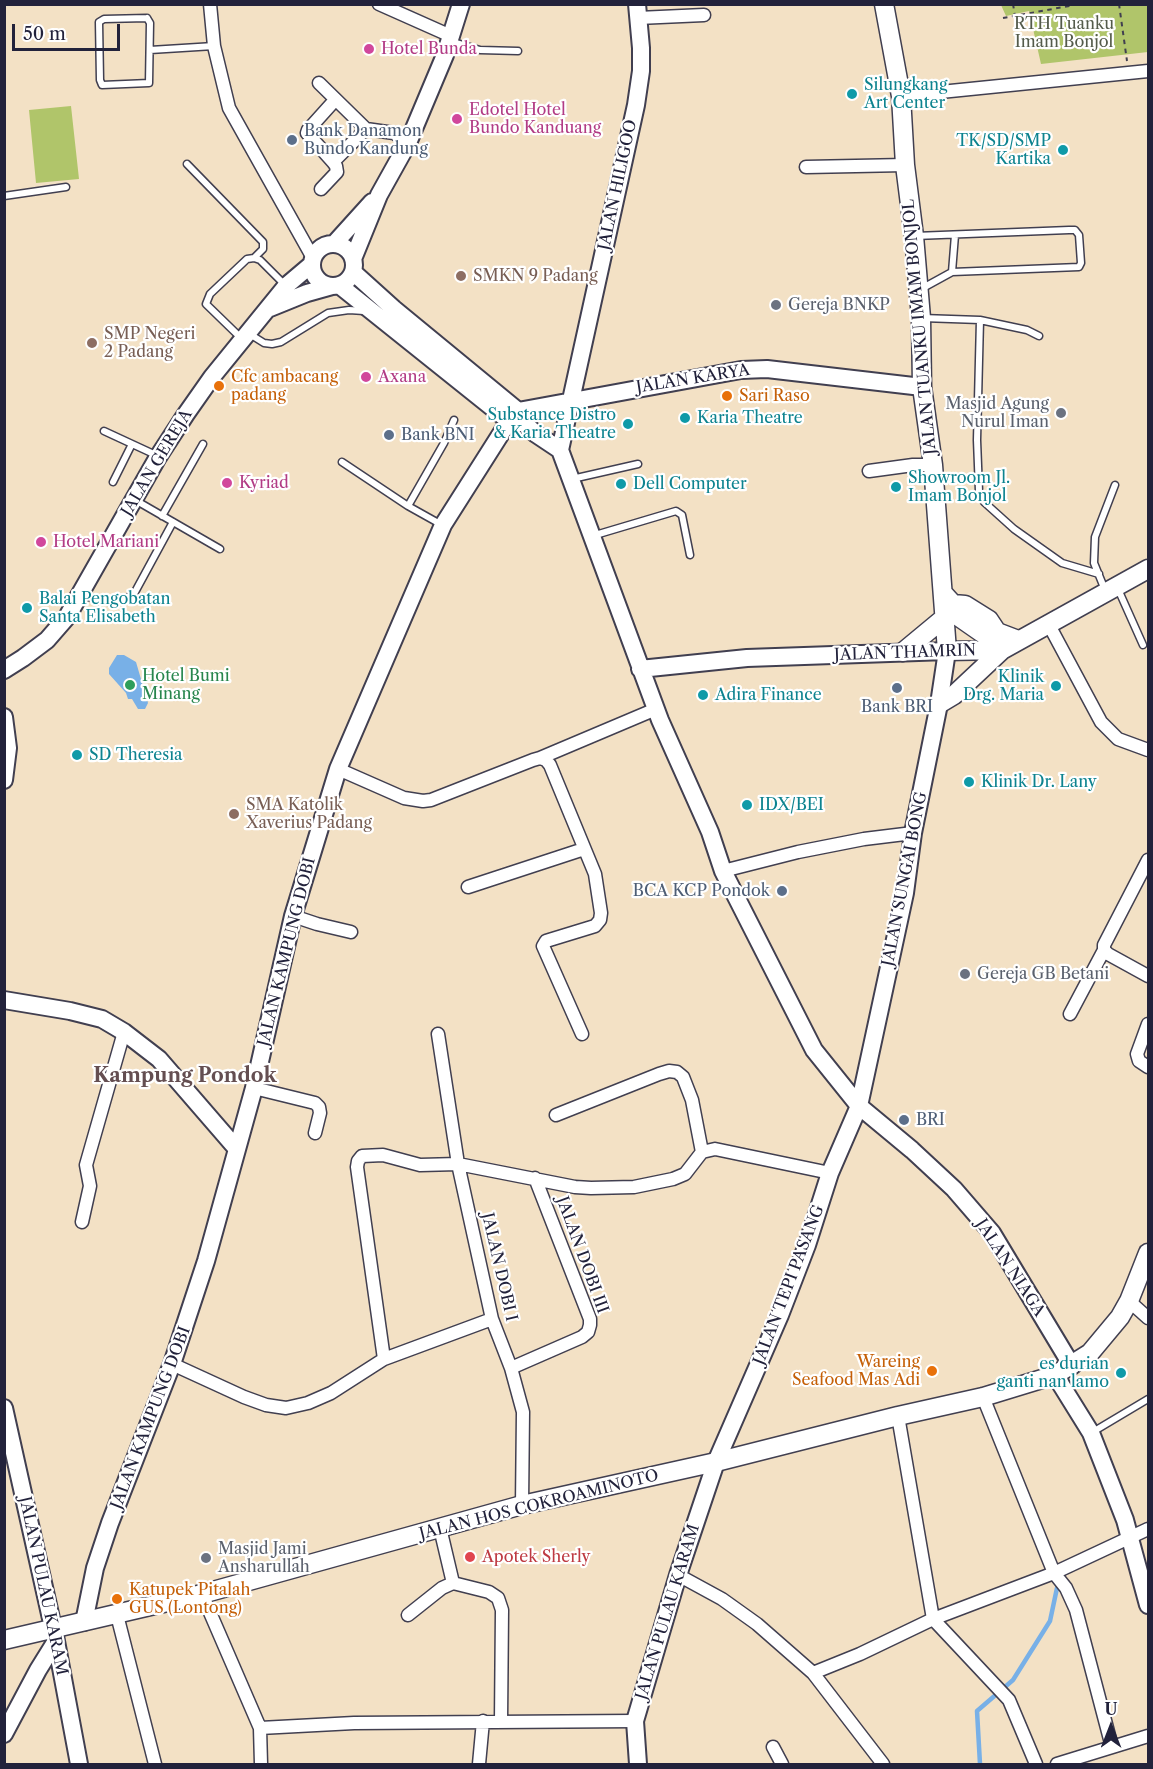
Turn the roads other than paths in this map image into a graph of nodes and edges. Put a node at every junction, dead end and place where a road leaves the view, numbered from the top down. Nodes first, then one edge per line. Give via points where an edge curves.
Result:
1 (210, 4) edge
2 (379, 4) edge
3 (461, 4) edge
4 (884, 4) edge
5 (637, 11) edge
6 (704, 15) dead end
7 (450, 39) junction
8 (213, 46) junction
9 (150, 50) junction
10 (518, 51) dead end
11 (1149, 71) edge
12 (319, 83) dead end
13 (901, 96) junction
14 (335, 100) junction
15 (366, 129) junction
16 (408, 143) junction
17 (333, 162) junction
18 (187, 164) dead end
19 (905, 165) junction
20 (806, 167) dead end
21 (66, 188) dead end
22 (321, 189) dead end
23 (379, 195) junction
24 (4, 196) edge
25 (955, 235) junction
26 (914, 236) junction
27 (334, 244) junction
28 (254, 258) junction
29 (313, 261) junction
30 (353, 266) junction
31 (952, 272) junction
32 (286, 286) junction
33 (335, 286) junction
34 (918, 291) junction
35 (267, 309) junction
36 (370, 311) junction
37 (921, 318) junction
38 (980, 320) junction
39 (245, 336) junction
40 (1039, 336) dead end
41 (473, 383) junction
42 (922, 387) junction
43 (572, 400) junction
44 (517, 418) junction
45 (454, 420) dead end
46 (104, 431) dead end
47 (132, 444) junction
48 (203, 444) dead end
49 (560, 450) junction
50 (158, 457) junction
51 (342, 462) dead end
52 (638, 464) dead end
53 (933, 465) junction
54 (869, 471) dead end
55 (571, 479) junction
56 (113, 482) dead end
57 (1115, 485) dead end
58 (134, 500) junction
59 (408, 506) junction
60 (162, 516) junction
61 (173, 522) junction
62 (443, 525) junction
63 (592, 537) junction
64 (220, 549) dead end
65 (690, 555) dead end
66 (1149, 569) edge
67 (1099, 574) junction
68 (1111, 588) junction
69 (81, 594) junction
70 (947, 605) junction
71 (1049, 625) junction
72 (1018, 640) junction
73 (1143, 645) dead end
74 (1002, 650) junction
75 (947, 651) junction
76 (903, 652) junction
77 (640, 669) junction
78 (4, 670) edge
79 (939, 704) junction
80 (656, 709) junction
81 (4, 717) edge
82 (1149, 750) edge
83 (540, 758) junction
84 (338, 769) junction
85 (4, 780) edge
86 (914, 833) junction
87 (584, 849) junction
88 (1149, 860) edge
89 (723, 871) junction
90 (468, 887) dead end
91 (293, 916) junction
92 (351, 932) dead end
93 (1104, 950) junction
94 (1149, 976) edge
95 (4, 1000) edge
96 (1070, 1014) dead end
97 (1149, 1023) edge
98 (124, 1032) junction
99 (438, 1034) dead end
100 (582, 1034) dead end
101 (1149, 1067) edge
102 (254, 1088) junction
103 (859, 1106) junction
104 (556, 1115) dead end
105 (315, 1133) dead end
106 (236, 1148) junction
107 (702, 1152) junction
108 (458, 1164) junction
109 (830, 1173) junction
110 (535, 1178) junction
111 (82, 1222) dead end
112 (1149, 1253) edge
113 (1129, 1301) junction
114 (1149, 1318) edge
115 (492, 1319) junction
116 (384, 1359) junction
117 (172, 1364) junction
118 (1072, 1366) junction
119 (511, 1368) junction
120 (1055, 1375) junction
121 (983, 1398) junction
122 (1149, 1399) edge
123 (4, 1408) edge
124 (898, 1416) junction
125 (1090, 1433) junction
126 (7, 1437) edge
127 (716, 1462) junction
128 (522, 1505) junction
129 (440, 1528) junction
130 (1149, 1529) edge
131 (1129, 1538) junction
132 (1054, 1573) junction
133 (678, 1575) junction
134 (453, 1583) junction
135 (202, 1594) junction
136 (1149, 1605) edge
137 (117, 1615) junction
138 (408, 1616) dead end
139 (933, 1619) junction
140 (84, 1622) junction
141 (54, 1635) junction
142 (4, 1640) edge
143 (813, 1673) junction
144 (483, 1720) junction
145 (501, 1720) junction
146 (634, 1721) junction
147 (260, 1728) junction
148 (4, 1734) edge
149 (1149, 1736) edge
150 (773, 1747) dead end
151 (1112, 1747) junction
152 (79, 1764) edge
153 (155, 1764) edge
154 (261, 1764) edge
155 (479, 1764) edge
156 (638, 1764) edge
157 (782, 1764) edge
158 (883, 1764) edge
159 (1036, 1764) edge
160 (1057, 1764) edge

1 - 8 street
2 - 7 street
3 - 7 street
4 - 13 main road, JALAN TUANKU IMAM BONJOL
5 - 6 street
5 - 43 street, JALAN HILIGOO via 641,71 636,105
7 - 10 lane via 480,50
7 - 16 street
8 - 9 lane
8 - 29 street via 229,108
9 - 9 lane via 149,83 100,83 101,20 147,18
11 - 13 street
12 - 14 street
13 - 19 main road, JALAN TUANKU IMAM BONJOL
14 - 15 street
14 - 17 street via 307,133
15 - 16 street via 394,133
15 - 17 street
16 - 23 street
17 - 22 street via 337,172
18 - 28 lane via 263,242 263,249
19 - 20 street
19 - 26 main road, JALAN TUANKU IMAM BONJOL
21 - 24 lane
23 - 27 street
23 - 30 street
25 - 26 lane
25 - 31 lane
25 - 31 lane via 1075,231 1079,235 1081,263 1077,267
26 - 34 main road, JALAN TUANKU IMAM BONJOL
27 - 29 street via 321,248
27 - 30 street via 346,248
28 - 32 lane
28 - 39 lane via 248,259 206,299 206,304
29 - 32 street, JALAN GEREJA
29 - 33 street via 315,277
30 - 33 street via 345,282
30 - 41 street
31 - 34 lane
32 - 35 street, JALAN GEREJA
33 - 35 street
33 - 36 street
34 - 37 main road, JALAN TUANKU IMAM BONJOL
35 - 39 street, JALAN GEREJA
36 - 39 lane via 328,313 272,344
36 - 41 street
37 - 38 lane
37 - 42 main road, JALAN TUANKU IMAM BONJOL
38 - 40 lane
38 - 67 lane via 977,440 979,491 984,502 1062,563
39 - 50 street, JALAN GEREJA
41 - 44 street
42 - 43 street, JALAN KARYA via 741,369
42 - 53 main road, JALAN TUANKU IMAM BONJOL
43 - 44 street, JALAN KARYA
43 - 49 street, JALAN HILIGOO
44 - 49 street
44 - 62 street, JALAN KAMPUNG DOBI
45 - 59 lane
46 - 47 lane
47 - 50 lane
47 - 56 lane
48 - 60 lane
49 - 55 street, JALAN NIAGA
50 - 58 street, JALAN GEREJA
51 - 59 lane
52 - 55 lane
53 - 54 street
53 - 70 main road, JALAN TUANKU IMAM BONJOL
55 - 63 street, JALAN NIAGA
57 - 67 lane via 1095,537 1094,563
58 - 60 lane
58 - 69 street, JALAN GEREJA
59 - 62 lane
60 - 61 lane
61 - 64 lane
61 - 69 lane via 135,592 126,600 99,601
62 - 84 street, JALAN KAMPUNG DOBI
63 - 65 lane via 676,511 682,515
63 - 77 street, JALAN NIAGA
66 - 68 main road
67 - 68 lane
68 - 71 main road
68 - 73 lane
69 - 78 street, JALAN GEREJA via 47,640
70 - 72 main road via 982,633 997,632
70 - 75 main road, JALAN TUANKU IMAM BONJOL
70 - 76 main road
71 - 72 main road
71 - 82 street via 1101,722 1118,739
72 - 74 main road
74 - 75 main road, JALAN THAMRIN
74 - 79 main road
75 - 76 street, JALAN THAMRIN
75 - 79 street, JALAN SUNGAI BONG
76 - 77 street, JALAN THAMRIN via 747,658
77 - 80 street, JALAN NIAGA
79 - 86 street, JALAN SUNGAI BONG
80 - 83 street
80 - 89 street, JALAN NIAGA
81 - 85 street via 8,748
83 - 84 street via 423,801 404,798
83 - 87 street via 550,765
84 - 91 street, JALAN KAMPUNG DOBI
86 - 89 street via 798,852
86 - 103 street, JALAN SUNGAI BONG
87 - 90 street
87 - 100 street via 595,874 600,920 595,926 546,941 543,946
88 - 93 street
89 - 103 street, JALAN NIAGA via 814,1050
91 - 92 street
91 - 102 street, JALAN KAMPUNG DOBI
93 - 94 street
93 - 96 street
95 - 98 street via 102,1019
97 - 101 street via 1137,1054 1139,1061
98 - 106 street via 159,1059
98 - 111 street via 86,1165 90,1186
99 - 108 street, JALAN DOBI I
102 - 105 street via 315,1103 320,1113
102 - 106 street, JALAN KAMPUNG DOBI
103 - 109 street, JALAN TEPI PASANG
103 - 118 street, JALAN NIAGA via 954,1189 992,1233
104 - 107 street via 659,1074 677,1072 692,1100
106 - 117 street, JALAN KAMPUNG DOBI via 206,1261
107 - 109 street via 715,1149
107 - 110 street via 685,1174 634,1187 575,1187
108 - 110 street
108 - 115 street, JALAN DOBI I
108 - 116 street via 420,1165 383,1155 362,1156 358,1161
109 - 127 street, JALAN TEPI PASANG via 807,1245
110 - 119 street, JALAN DOBI III via 590,1325 582,1337
112 - 113 main road, JALAN HOS COKROAMINOTO
113 - 114 street
113 - 118 main road, JALAN HOS COKROAMINOTO via 1096,1346
115 - 116 street
115 - 119 street, JALAN DOBI I
116 - 117 street via 331,1393 286,1408 244,1397
117 - 140 street, JALAN KAMPUNG DOBI via 110,1523 95,1568
118 - 120 main road, JALAN HOS COKROAMINOTO
119 - 128 street, JALAN DOBI I via 523,1412
120 - 121 main road, JALAN HOS COKROAMINOTO
120 - 125 street
121 - 124 main road, JALAN HOS COKROAMINOTO
121 - 132 street
122 - 125 lane
123 - 126 street, JALAN PULAU KARAM
124 - 127 main road, JALAN HOS COKROAMINOTO
124 - 139 street
125 - 131 street
126 - 141 street, JALAN PULAU KARAM
127 - 128 main road, JALAN HOS COKROAMINOTO
127 - 133 street, JALAN PULAU KARAM
128 - 129 main road, JALAN HOS COKROAMINOTO
129 - 134 street
129 - 135 main road, JALAN HOS COKROAMINOTO
130 - 131 street
131 - 132 street
131 - 136 street
132 - 139 street
132 - 151 street via 1076,1610
133 - 143 street via 757,1624
133 - 146 street, JALAN PULAU KARAM
134 - 138 street
134 - 145 street via 489,1592 498,1599 502,1610
135 - 137 main road, JALAN HOS COKROAMINOTO
135 - 147 street
137 - 140 main road, JALAN HOS COKROAMINOTO
137 - 153 street
139 - 143 street
139 - 159 street via 1009,1700
140 - 141 main road, JALAN HOS COKROAMINOTO
141 - 142 main road, JALAN HOS COKROAMINOTO
141 - 148 street
141 - 152 street, JALAN PULAU KARAM
143 - 158 street
144 - 145 street
144 - 147 street
144 - 155 street
145 - 146 street
146 - 156 street, JALAN PULAU KARAM
147 - 154 street
149 - 151 street
150 - 157 street
151 - 160 street

